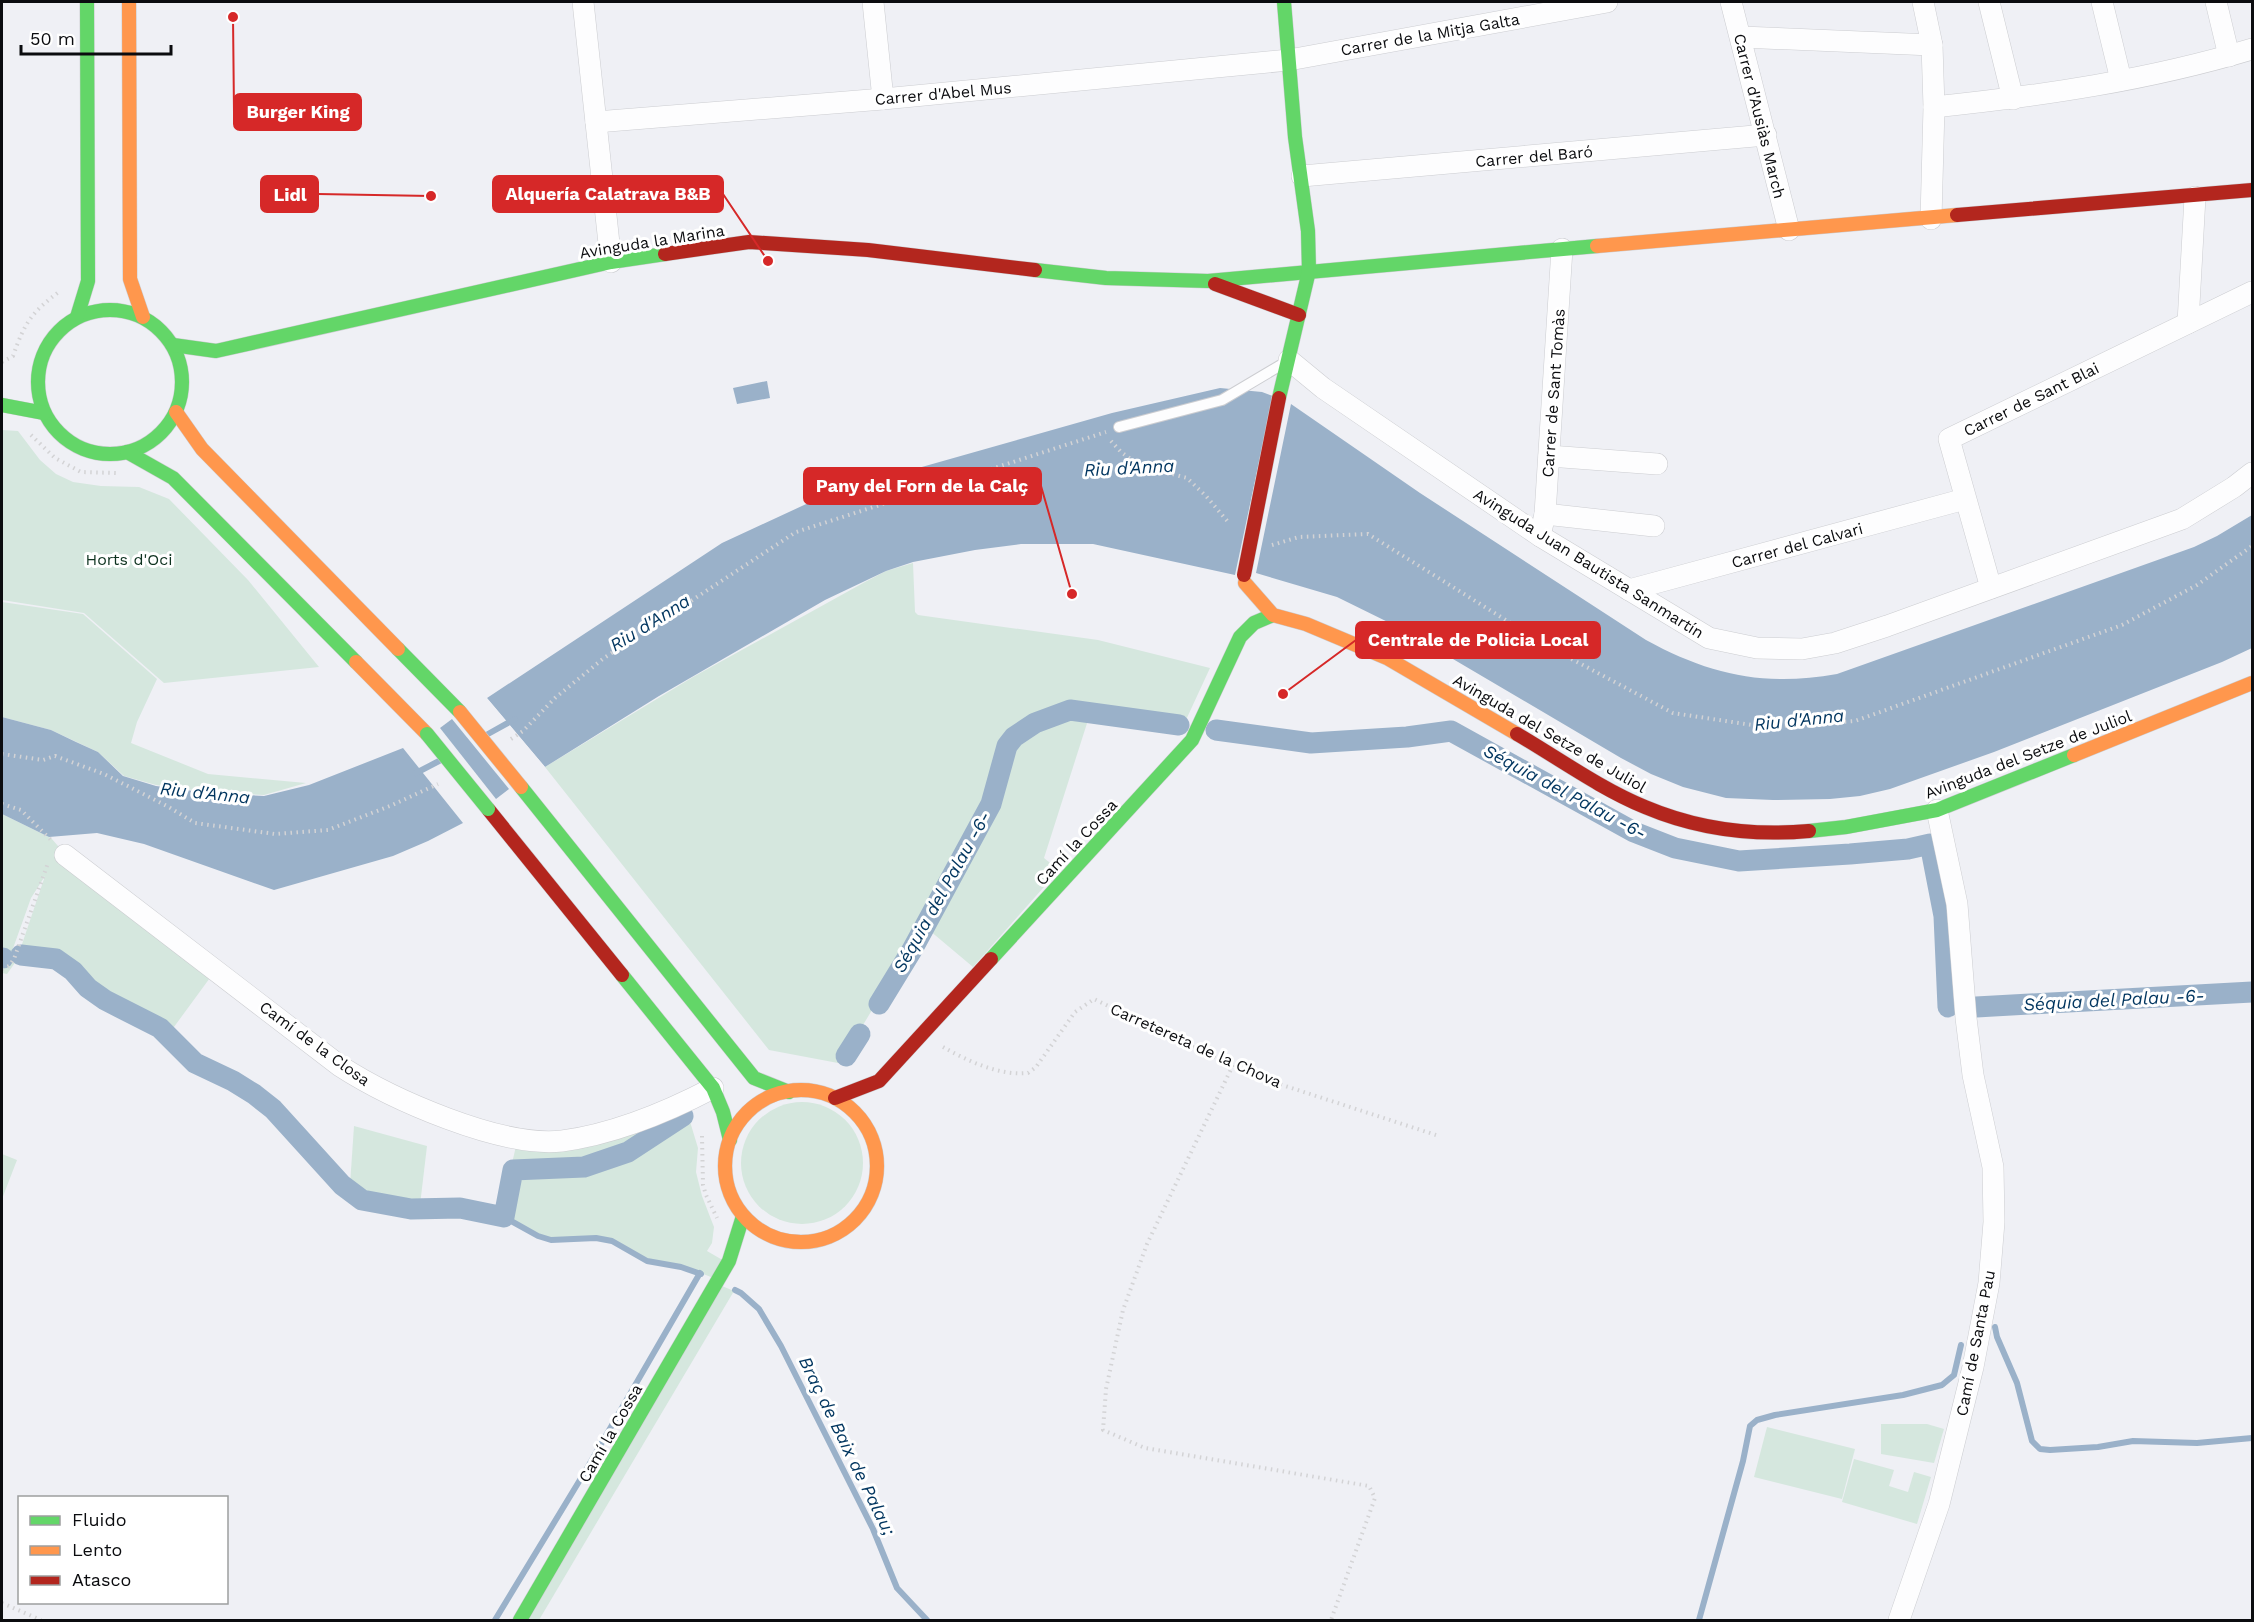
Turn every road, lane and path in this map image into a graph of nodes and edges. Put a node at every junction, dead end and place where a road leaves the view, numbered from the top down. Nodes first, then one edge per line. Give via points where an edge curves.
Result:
1 (87, 2) edge
2 (129, 2) edge
3 (583, 2) edge
4 (873, 2) edge
5 (1284, 2) edge
6 (1607, 2) edge
7 (1731, 2) edge
8 (1923, 2) edge
9 (1989, 2) edge
10 (2103, 2) edge
11 (2216, 2) edge
12 (1741, 37) junction
13 (1932, 45) junction
14 (2253, 48) edge
15 (2229, 56) junction
16 (1289, 60) junction
17 (2121, 80) junction
18 (883, 99) junction
19 (2013, 99) junction
20 (1934, 107) junction
21 (596, 122) junction
22 (1766, 135) junction
23 (1302, 176) junction
24 (2253, 190) edge
25 (2195, 197) junction
26 (1931, 219) junction
27 (1789, 230) junction
28 (1562, 249) junction
29 (611, 262) junction
30 (1309, 270) junction
31 (1208, 281) junction
32 (67, 286) dead end
33 (2253, 292) edge
34 (1299, 315) junction
35 (77, 317) junction
36 (143, 317) junction
37 (2188, 323) junction
38 (173, 345) junction
39 (216, 351) junction
40 (1289, 360) junction
41 (2, 362) edge
42 (38, 376) junction
43 (183, 382) junction
44 (20, 383) dead end
45 (2, 405) edge
46 (176, 412) junction
47 (44, 413) junction
48 (1119, 427) joint
49 (29, 432) dead end
50 (127, 452) junction
51 (1549, 456) junction
52 (1657, 464) dead end
53 (2253, 473) edge
54 (120, 474) dead end
55 (1965, 499) junction
56 (1545, 514) junction
57 (1654, 526) dead end
58 (1540, 536) junction
59 (1244, 579) junction
60 (1991, 588) junction
61 (1629, 590) junction
62 (1273, 615) junction
63 (1240, 637) junction
64 (2253, 683) edge
65 (504, 745) dead end
66 (2, 754) edge
67 (443, 781) dead end
68 (2, 804) edge
69 (1937, 810) junction
70 (64, 855) junction
71 (2, 969) edge
72 (922, 1034) junction
73 (1233, 1065) junction
74 (713, 1088) junction
75 (789, 1092) junction
76 (835, 1098) junction
77 (702, 1133) dead end
78 (1436, 1135) dead end
79 (730, 1140) junction
80 (743, 1215) junction
81 (719, 1227) dead end
82 (775, 1238) junction
83 (729, 1261) junction
84 (2, 1603) edge
85 (41, 1620) edge
86 (520, 1620) edge
87 (1331, 1620) edge
88 (1899, 1620) edge

1 - 35 main road via 88,281
2 - 36 main road via 130,279
3 - 21 street
4 - 18 street
5 - 16 main road
6 - 16 street, Carrer de la Mitja Galta
7 - 12 street, Carrer d'Ausiàs March
8 - 13 street
9 - 19 street
10 - 17 street
11 - 15 street
12 - 13 street
12 - 22 street, Carrer d'Ausiàs March
13 - 20 street
14 - 15 street
15 - 17 street
16 - 18 street, Carrer d'Abel Mus
16 - 23 main road
17 - 19 street
18 - 21 street, Carrer d'Abel Mus
19 - 20 street
20 - 26 street
21 - 29 street
22 - 23 street, Carrer del Baró
22 - 27 street, Carrer d'Ausiàs March
23 - 30 main road
24 - 25 main road
25 - 26 main road
25 - 37 street
26 - 27 main road
27 - 28 main road
28 - 30 main road
28 - 51 street, Carrer de Sant Tomàs
29 - 31 main road, Avinguda la Marina via 749,242 868,250 1107,278
29 - 39 main road, Avinguda la Marina
30 - 31 main road
30 - 34 main road
31 - 34 main road
32 - 41 path via 38,308 24,326 13,356
33 - 37 street, Carrer de Sant Blai
34 - 40 main road
35 - 36 main road via 117,309
35 - 42 main road via 46,348
36 - 38 main road via 155,324
37 - 55 street, Carrer de Sant Blai via 1949,439
38 - 39 main road, Avinguda la Marina
38 - 43 main road
39 - 43 main road
40 - 48 lane via 1222,400
40 - 58 street, Avinguda Juan Bautista Sanmartín via 1323,388
40 - 59 main road, bridge via 1278,398
42 - 44 main road
42 - 47 main road
43 - 46 main road
45 - 47 main road
46 - 50 main road via 156,438
46 - 75 main road, bridge via 202,449 460,711 754,1078
47 - 50 main road via 59,433 78,447 110,454
48 - 65 path via 796,532 604,658
49 - 54 path via 55,458 81,472
50 - 74 main road, bridge via 173,478 427,734
51 - 52 street
51 - 56 street, Carrer de Sant Tomàs
53 - 60 street, Avinguda Juan Bautista Sanmartín via 2182,519
55 - 60 street, Carrer de Sant Blai
55 - 61 street, Carrer del Calvari
56 - 57 street
56 - 58 street, Carrer de Sant Tomàs
58 - 61 street, Avinguda Juan Bautista Sanmartín
59 - 62 main road
59 - 63 main road
60 - 61 street, Avinguda Juan Bautista Sanmartín via 1835,643 1802,649 1757,648 1709,638
62 - 63 main road, Camí la Cossa via 1259,618
62 - 69 main road, Avinguda del Setze de Juliol via 1315,627 1387,658 1615,792 1680,820 1727,830 1786,833 1846,827
63 - 72 main road, Camí la Cossa via 1192,740
64 - 69 main road, Avinguda del Setze de Juliol
66 - 67 path via 43,760 55,756 105,774 195,823 275,834 328,830
68 - 70 path via 21,810
69 - 88 street, Camí de Santa Pau via 1957,904 1973,1075 1993,1167 1994,1222 1989,1283 1973,1367 1939,1504
70 - 71 path via 54,857 47,865 14,960
70 - 74 street, Camí de la Closa via 364,1082 491,1132 523,1140 561,1141 615,1130
72 - 73 path, Carretereta de la Chova via 962,1057 1009,1073 1028,1073 1075,1011 1094,999
72 - 76 main road, Camí la Cossa via 878,1087
73 - 78 path, Carretereta de la Chova via 1270,1081
73 - 87 path via 1147,1244 1123,1310 1106,1389 1103,1430 1144,1448 1369,1486 1376,1498
74 - 79 main road
75 - 76 main road via 820,1093
75 - 79 main road via 770,1097 753,1108
76 - 82 main road via 868,1121 877,1166 866,1206 836,1234 816,1241
77 - 81 path via 703,1185
79 - 80 main road via 726,1179
80 - 82 main road
80 - 83 main road, Camí la Cossa
82 - 83 main road
83 - 86 main road, Camí la Cossa
84 - 85 path

